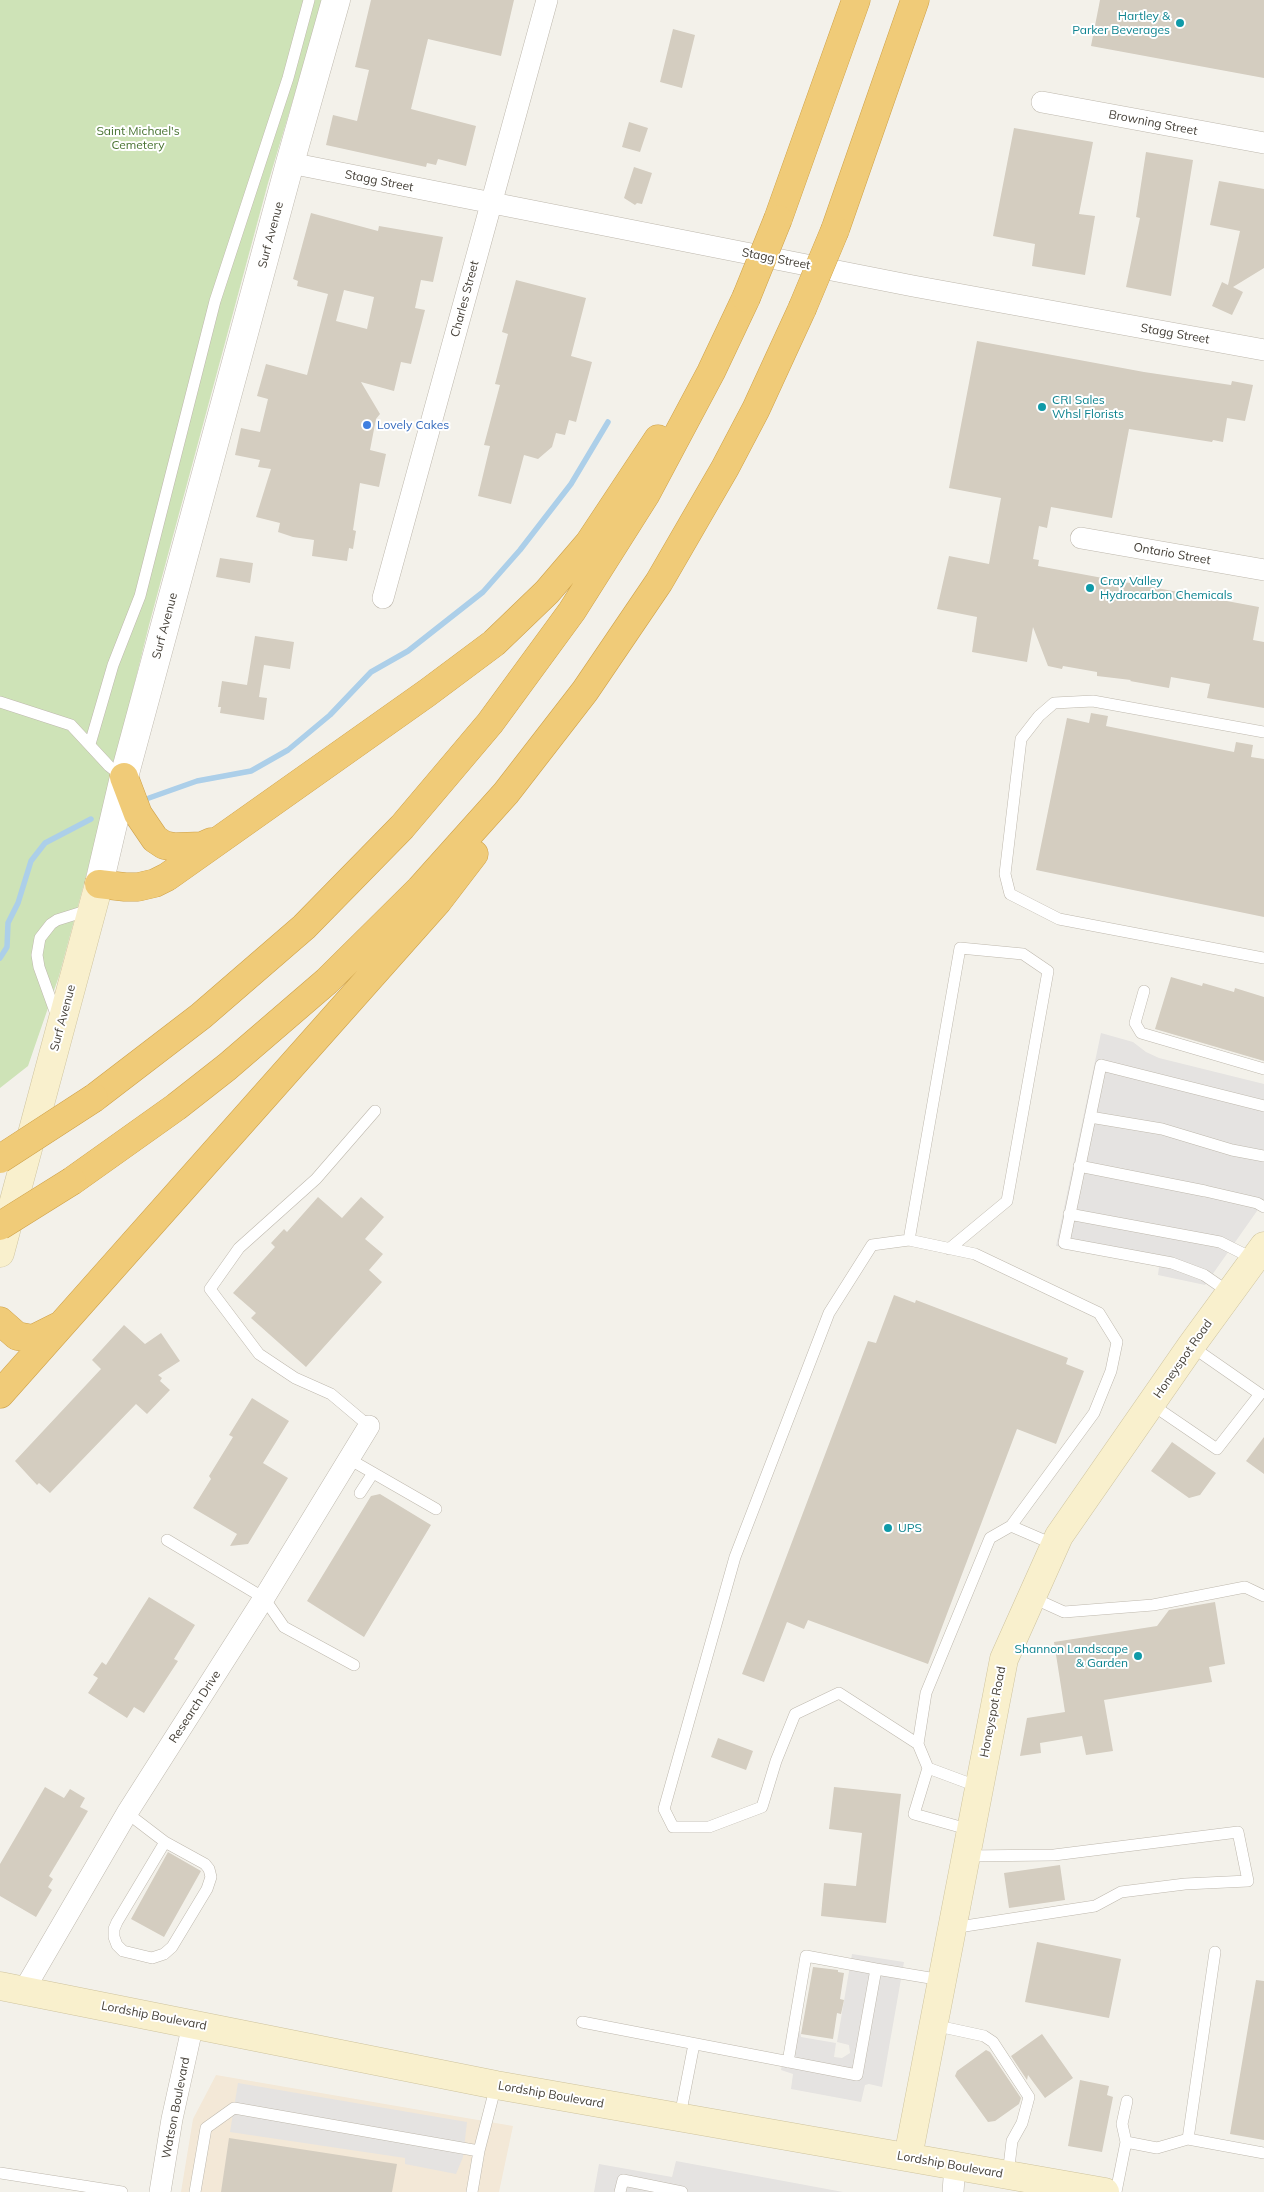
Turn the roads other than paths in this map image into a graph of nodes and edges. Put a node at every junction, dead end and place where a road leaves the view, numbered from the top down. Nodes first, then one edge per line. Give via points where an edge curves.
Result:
1 (309, 0) edge
2 (336, 0) edge
3 (547, 0) edge
4 (856, 0) edge
5 (915, 0) edge
6 (1042, 102) dead end
7 (1264, 143) edge
8 (290, 164) junction
9 (492, 204) junction
10 (743, 304) junction
11 (1264, 350) edge
12 (1080, 538) dead end
13 (1264, 570) edge
14 (384, 598) dead end
15 (585, 691) junction
16 (0, 702) edge
17 (1264, 732) edge
18 (90, 744) junction
19 (124, 777) junction
20 (218, 840) junction
21 (95, 896) junction
22 (1264, 958) edge
23 (1144, 991) dead end
24 (61, 1025) junction
25 (1264, 1069) edge
26 (1264, 1106) edge
27 (374, 1111) dead end
28 (1090, 1117) junction
29 (1264, 1156) edge
30 (0, 1159) edge
31 (1080, 1166) junction
32 (1264, 1207) edge
33 (1069, 1214) junction
34 (0, 1226) edge
35 (909, 1240) junction
36 (949, 1248) junction
37 (0, 1253) edge
38 (1259, 1253) edge
39 (1230, 1293) junction
40 (0, 1321) edge
41 (64, 1323) junction
42 (1191, 1346) junction
43 (0, 1394) edge
44 (1151, 1404) junction
45 (369, 1426) joint
46 (349, 1459) junction
47 (373, 1473) junction
48 (360, 1493) dead end
49 (436, 1510) dead end
50 (1011, 1526) junction
51 (167, 1540) dead end
52 (1055, 1546) junction
53 (1264, 1596) edge
54 (1031, 1597) junction
55 (264, 1598) junction
56 (354, 1665) dead end
57 (918, 1744) junction
58 (928, 1768) junction
59 (979, 1787) junction
60 (127, 1813) junction
61 (971, 1830) junction
62 (165, 1842) junction
63 (966, 1856) junction
64 (952, 1928) junction
65 (1215, 1952) dead end
66 (876, 1968) junction
67 (942, 1980) junction
68 (12, 1988) edge
69 (582, 2022) dead end
70 (193, 2024) junction
71 (933, 2025) junction
72 (694, 2044) junction
73 (788, 2062) junction
74 (496, 2085) junction
75 (1127, 2101) dead end
76 (680, 2116) junction
77 (1188, 2139) junction
78 (1126, 2142) junction
79 (479, 2150) junction
80 (1264, 2153) edge
81 (908, 2157) junction
82 (955, 2165) junction
83 (1, 2171) edge
84 (1008, 2175) junction
85 (107, 2191) edge
86 (122, 2192) edge
87 (160, 2192) edge
88 (194, 2192) edge
89 (472, 2192) edge
90 (620, 2192) edge
91 (682, 2192) edge
92 (953, 2192) edge
93 (1105, 2192) edge
94 (1116, 2192) edge

1 - 18 lane via 285,87 215,301 140,596 113,665
2 - 8 street, Surf Avenue
3 - 9 street, Charles Street
4 - 10 highway, bridge via 778,220
5 - 15 highway, bridge via 835,230 756,409 659,582
6 - 7 street, Browning Street
8 - 9 street, Stagg Street
8 - 19 street, Surf Avenue
9 - 11 street, Stagg Street via 1023,307
9 - 14 street, Charles Street
10 - 20 highway via 589,543 547,592 494,643
10 - 30 highway, bridge via 680,434 610,554 532,668 402,827 304,927 201,1016 94,1098
12 - 13 street, Ontario Street
15 - 34 highway, bridge via 462,844 327,981 228,1067 176,1107 72,1181
15 - 41 highway via 477,851 438,901
16 - 18 lane via 72,725
17 - 22 lane via 1093,701 1054,704 1039,716 1022,739 1004,874 1010,894 1059,919
18 - 19 lane via 109,766
19 - 20 highway via 138,814 155,839 174,848 202,846
19 - 21 street, Surf Avenue
20 - 21 highway via 156,883 124,887
21 - 24 main road, Surf Avenue
21 - 24 lane via 50,924 40,938 39,967
23 - 25 lane via 1135,1023 1141,1033
24 - 37 main road, Surf Avenue
26 - 28 lane via 1101,1065
27 - 45 lane via 316,1179 239,1248 210,1289 259,1354 295,1378 331,1394
28 - 29 lane via 1162,1130
28 - 31 lane
31 - 32 lane via 1204,1191
31 - 33 lane
33 - 38 lane via 1220,1242
33 - 39 lane via 1064,1243 1172,1263 1204,1275
35 - 36 lane
35 - 36 lane via 960,948 1023,954 1048,971 1007,1201
35 - 57 lane via 872,1245 829,1313 735,1557 664,1809 673,1827 709,1827 762,1807 795,1714 839,1693
36 - 50 lane via 975,1254 1100,1313 1117,1342 1111,1371 1094,1413
38 - 39 main road, Honeyspot Road
39 - 42 main road, Honeyspot Road
40 - 41 highway via 17,1336 34,1339
41 - 43 highway
42 - 44 main road, Honeyspot Road
42 - 44 lane via 1260,1394 1217,1449
44 - 52 main road, Honeyspot Road
45 - 46 street, Research Drive
46 - 47 lane
46 - 55 street, Research Drive
47 - 48 lane
47 - 49 lane
50 - 52 lane
50 - 57 lane via 990,1538 926,1693
51 - 55 lane
52 - 54 main road, Honeyspot Road
53 - 54 lane via 1245,1587 1153,1605 1064,1612
54 - 59 main road, Honeyspot Road via 1004,1658
55 - 56 lane via 284,1627
55 - 60 street, Research Drive
57 - 58 lane
58 - 59 lane
58 - 61 lane via 914,1814
59 - 61 main road, Honeyspot Road
60 - 62 lane
60 - 68 street, Research Drive
61 - 63 main road, Honeyspot Road
62 - 62 lane via 205,1864 211,1877 207,1889 172,1947 164,1954 152,1958 123,1951 117,1945 114,1929
63 - 64 main road, Honeyspot Road
63 - 64 lane via 1054,1855 1238,1832 1248,1881 1121,1892 1095,1906
64 - 67 main road, Honeyspot Road
65 - 77 lane
66 - 67 lane
66 - 73 lane via 806,1956
66 - 73 lane via 857,2075
67 - 71 main road, Honeyspot Road
68 - 70 main road, Lordship Boulevard
69 - 72 lane
70 - 74 main road, Lordship Boulevard
70 - 87 street, Watson Boulevard
71 - 81 main road, Honeyspot Road
71 - 84 lane via 984,2036 993,2042 1029,2097 1022,2123 1012,2141
72 - 73 lane
72 - 76 lane
74 - 76 main road, Lordship Boulevard
74 - 79 lane
75 - 78 lane via 1122,2124
76 - 81 main road, Lordship Boulevard
77 - 78 lane via 1157,2148
77 - 80 lane
78 - 94 lane
79 - 88 lane via 234,2108 206,2128
79 - 89 lane
81 - 82 main road, Lordship Boulevard
82 - 84 main road, Lordship Boulevard
82 - 92 street
83 - 85 lane
84 - 93 main road, Lordship Boulevard
85 - 86 lane
90 - 91 lane via 623,2180

